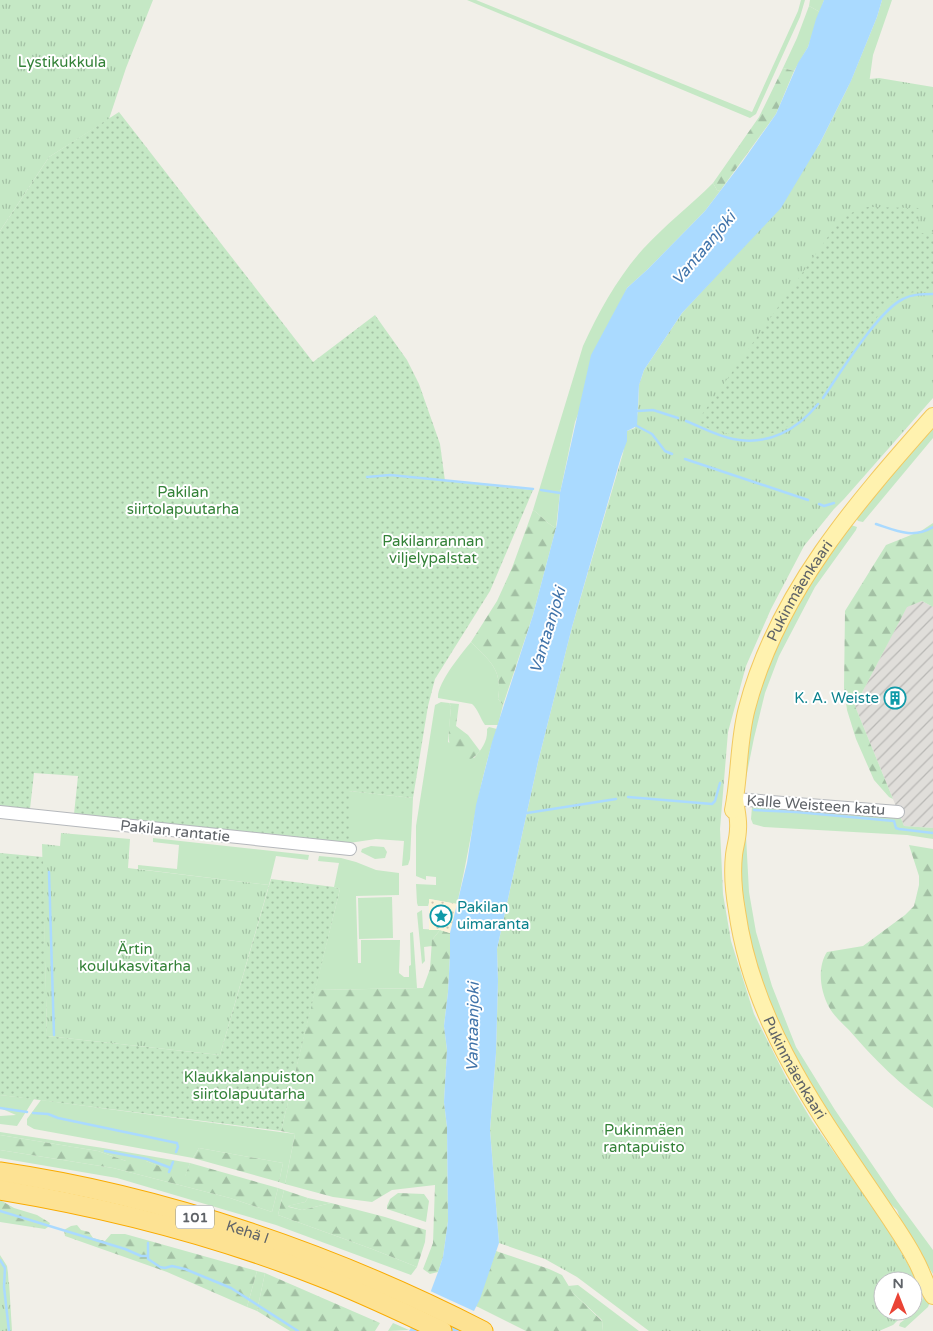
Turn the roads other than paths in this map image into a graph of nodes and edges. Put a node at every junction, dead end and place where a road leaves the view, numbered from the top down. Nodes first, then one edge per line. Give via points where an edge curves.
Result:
1 (933, 416) edge
2 (735, 799) junction
3 (0, 812) edge
4 (898, 812) dead end
5 (350, 849) dead end
6 (0, 1172) edge
7 (0, 1190) edge
8 (916, 1260) junction
9 (933, 1280) edge
10 (379, 1292) junction
11 (933, 1296) edge
12 (442, 1331) edge
13 (483, 1331) edge

1 - 2 main road, Pukinmäenkaari via 845,519 810,568 780,620 746,710
2 - 4 street, Kalle Weisteen katu
2 - 8 main road, Pukinmäenkaari via 729,840 734,853 737,911 759,995 772,1029 812,1102
3 - 5 street, Pakilan rantatie
6 - 10 highway, Kehä I / 101 via 98,1191 180,1212 284,1245
7 - 10 highway, Kehä I / 101 via 158,1224
8 - 9 main road, Pukinmäenkaari
8 - 11 main road, Pukinmäenkaari
10 - 12 highway, Kehä I / 101
10 - 13 highway, Kehä I / 101

